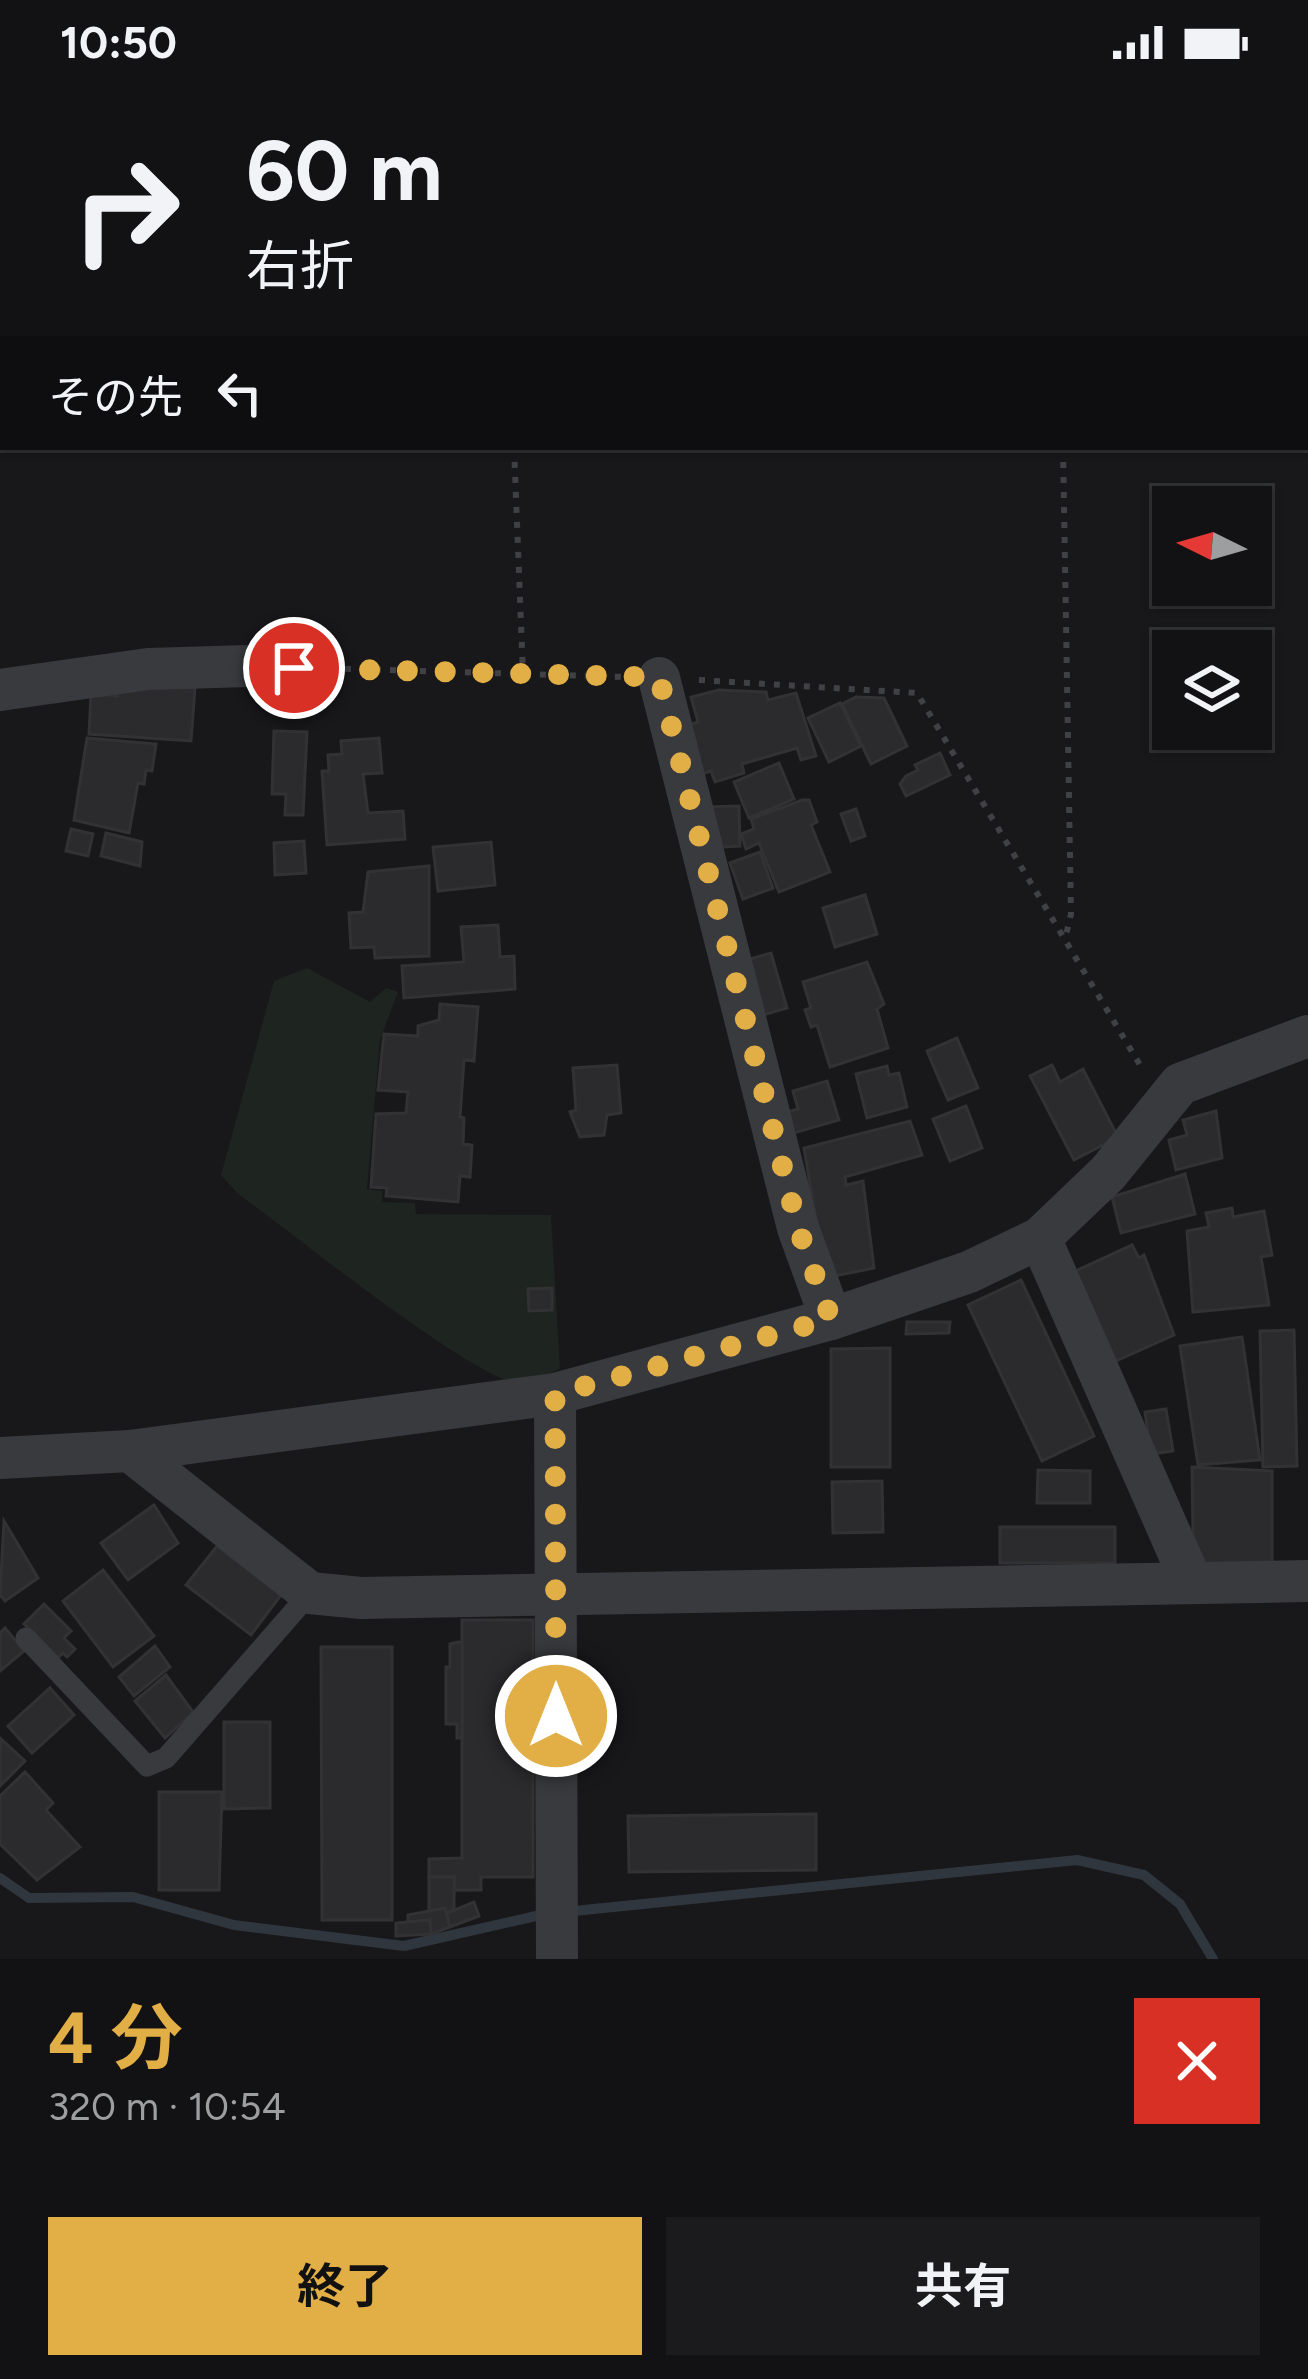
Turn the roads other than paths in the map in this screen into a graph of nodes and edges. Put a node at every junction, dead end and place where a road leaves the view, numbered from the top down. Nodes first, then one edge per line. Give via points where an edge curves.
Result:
1 (248, 666) road end
2 (659, 677) road end
3 (0, 690) edge
4 (1308, 1036) edge
5 (1040, 1238) junction
6 (831, 1319) junction
7 (555, 1394) junction
8 (130, 1451) junction
9 (0, 1458) edge
10 (1191, 1581) junction
11 (1308, 1581) edge
12 (556, 1592) junction
13 (310, 1593) junction
14 (26, 1638) dead end
15 (556, 1931) edge

1 - 3 street via 148,669
2 - 6 street via 798,1228
4 - 5 street via 1180,1084 1108,1173
5 - 6 street via 969,1272
5 - 10 street
6 - 7 street
7 - 8 street
7 - 12 street
8 - 9 street
8 - 13 street
10 - 11 street
10 - 12 street
12 - 13 street
12 - 15 street
13 - 14 lane via 166,1758 147,1766

